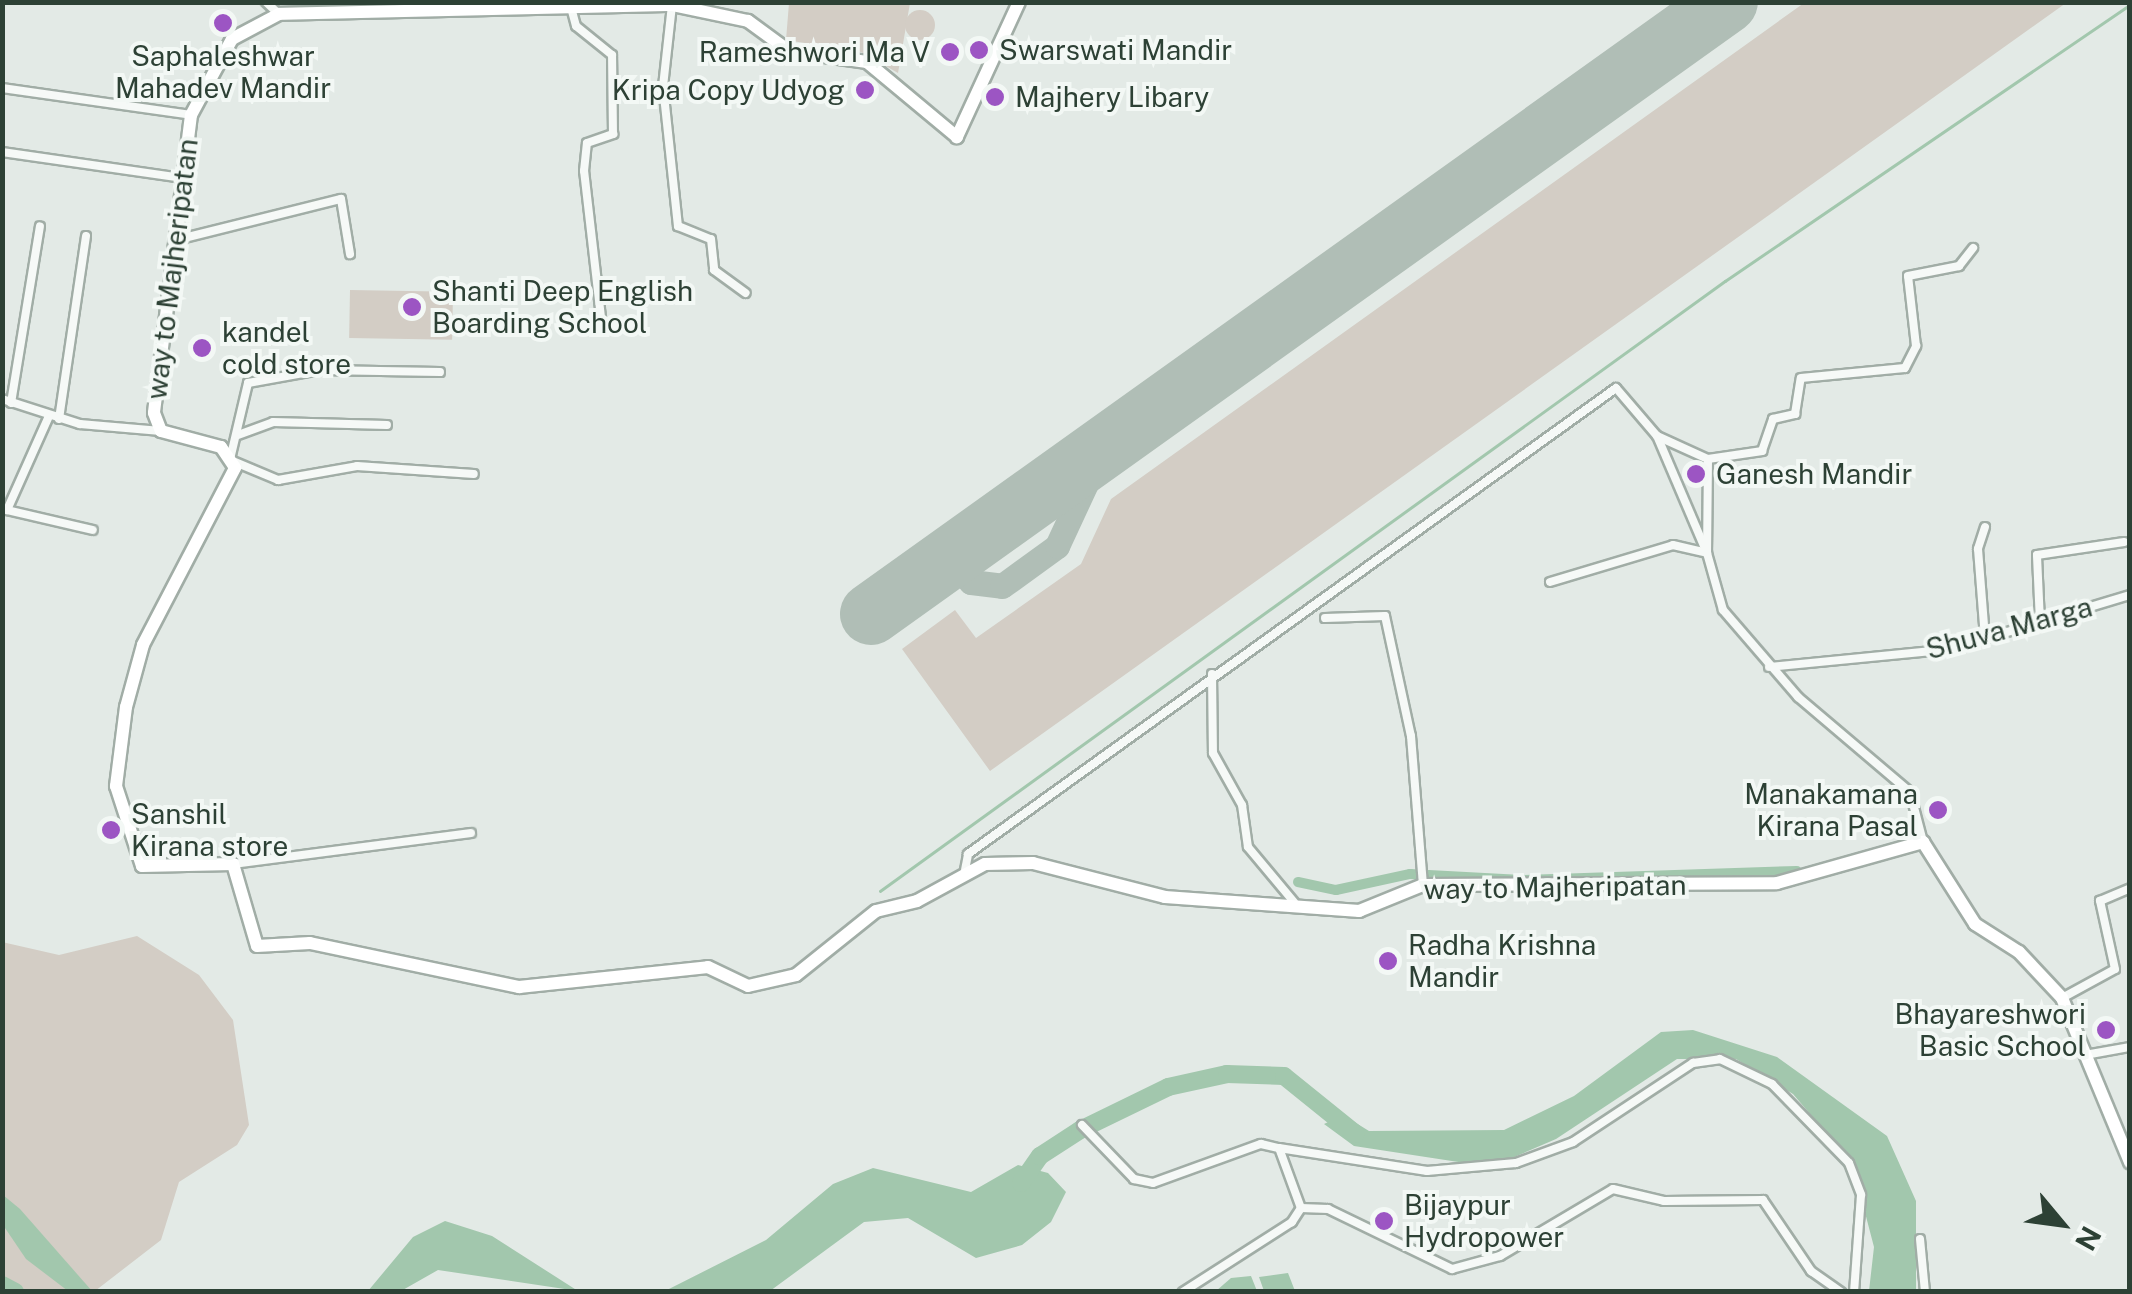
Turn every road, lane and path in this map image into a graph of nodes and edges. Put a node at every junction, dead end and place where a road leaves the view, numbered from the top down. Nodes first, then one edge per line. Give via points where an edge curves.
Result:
1 (266, 2) edge
2 (1020, 2) edge
3 (672, 5) junction
4 (572, 11) junction
5 (280, 14) junction
6 (2, 88) edge
7 (191, 115) junction
8 (2, 152) edge
9 (183, 178) junction
10 (40, 226) dead end
11 (86, 236) dead end
12 (176, 240) junction
13 (1973, 248) dead end
14 (350, 254) dead end
15 (746, 293) dead end
16 (568, 326) dead end
17 (440, 372) dead end
18 (7, 401) edge
19 (49, 416) junction
20 (59, 419) junction
21 (387, 425) dead end
22 (161, 430) junction
23 (238, 435) junction
24 (1657, 436) junction
25 (233, 458) junction
26 (1708, 459) junction
27 (474, 474) dead end
28 (5, 510) edge
29 (1985, 527) dead end
30 (93, 530) dead end
31 (2124, 542) dead end
32 (1707, 554) junction
33 (1550, 582) dead end
34 (2130, 596) edge
35 (1326, 618) dead end
36 (2040, 622) junction
37 (1985, 638) junction
38 (1769, 667) junction
39 (1212, 674) junction
40 (471, 833) dead end
41 (1923, 842) junction
42 (233, 864) junction
43 (966, 870) junction
44 (1423, 885) junction
45 (2130, 888) edge
46 (1294, 902) junction
47 (2062, 998) junction
48 (2130, 1047) edge
49 (2084, 1056) junction
50 (1084, 1128) dead end
51 (1279, 1148) junction
52 (2130, 1162) edge
53 (1301, 1208) junction
54 (1920, 1239) dead end
55 (1183, 1292) edge
56 (1841, 1292) edge
57 (1854, 1292) edge
58 (1925, 1292) edge

1 - 5 street
2 - 3 main road via 957,137 867,62 789,50 748,20
3 - 4 main road
3 - 15 street via 664,86 678,226 712,239 714,270
4 - 5 main road
4 - 16 street via 612,55 613,134 586,144 584,171 602,326
5 - 7 main road, way to Majheripatan via 218,54
6 - 7 street
7 - 9 main road, way to Majheripatan
8 - 9 street
9 - 12 main road, way to Majheripatan
10 - 18 street
11 - 20 street
12 - 14 street via 342,199
12 - 22 main road, way to Majheripatan via 154,413
13 - 26 street via 1960,266 1908,276 1916,346 1905,368 1802,378 1795,414 1773,419 1762,450
17 - 23 street via 320,370 248,383
18 - 19 street
19 - 20 street
19 - 28 street
20 - 22 street
21 - 23 street via 273,422
22 - 25 main road, way to Majheripatan
23 - 25 street
24 - 26 street
24 - 32 street
24 - 39 street via 1612,390
25 - 27 street via 278,480 356,466
25 - 42 main road via 144,645 116,786 142,866
26 - 32 street
28 - 30 street
29 - 37 street via 1978,549
31 - 36 street via 2036,554
32 - 33 street via 1673,545
32 - 38 street via 1722,610
34 - 36 street, Shuva Marga
35 - 44 street via 1385,616 1411,736
36 - 37 street, Shuva Marga
37 - 38 street, Shuva Marga
38 - 41 street via 1910,792
39 - 43 street via 968,854
39 - 46 street via 1213,754 1242,804 1248,847
40 - 42 street
41 - 44 main road, way to Majheripatan via 1777,883
41 - 47 main road via 1975,924
42 - 43 main road, way to Majheripatan via 257,946 310,943 404,969 544,989 708,966 748,986 796,975 876,910 916,901
43 - 46 main road, way to Majheripatan via 1033,863 1165,897
44 - 46 main road, way to Majheripatan via 1358,910
45 - 47 street via 2100,902 2115,970
47 - 49 main road
48 - 49 street
49 - 52 main road
50 - 51 street via 1134,1180 1153,1184 1261,1144
51 - 53 street
51 - 57 street via 1428,1171 1516,1163 1573,1142 1694,1063 1720,1059 1772,1084 1850,1164 1861,1195
53 - 55 street
53 - 56 street via 1328,1209 1452,1269 1500,1256 1613,1190 1664,1201 1763,1200 1812,1270
54 - 58 street

